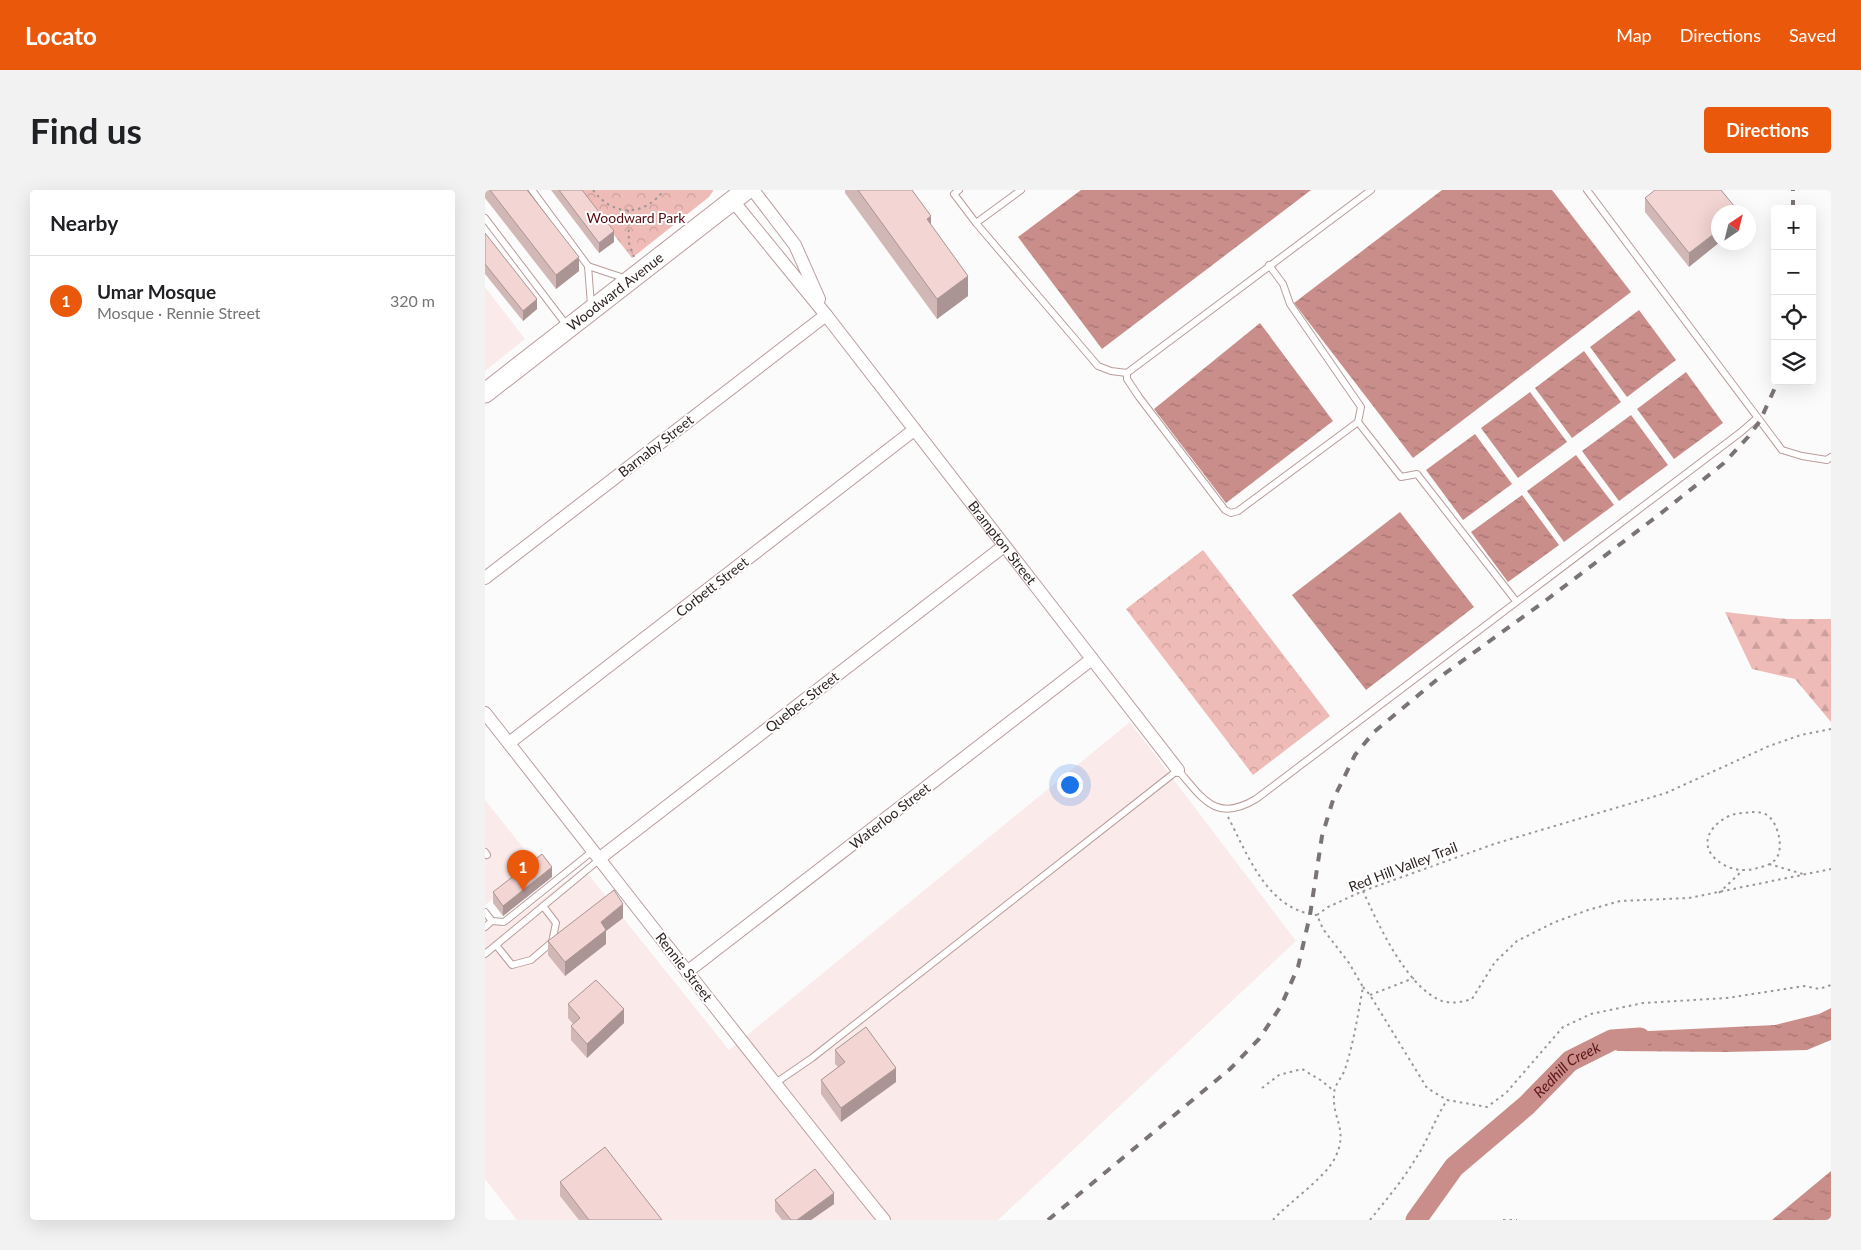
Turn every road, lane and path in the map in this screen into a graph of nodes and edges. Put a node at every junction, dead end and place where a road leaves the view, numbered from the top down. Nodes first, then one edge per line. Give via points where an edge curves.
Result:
1 (532, 190) edge
2 (593, 190) edge
3 (664, 190) edge
4 (753, 190) edge
5 (959, 190) edge
6 (1021, 190) edge
7 (1371, 190) edge
8 (1587, 190) edge
9 (735, 194) edge
10 (628, 210) junction
11 (485, 218) edge
12 (976, 223) junction
13 (588, 266) junction
14 (1269, 266) junction
15 (636, 275) junction
16 (591, 310) junction
17 (826, 315) junction
18 (569, 328) junction
19 (1127, 373) junction
20 (485, 393) edge
21 (1757, 418) junction
22 (1358, 422) junction
23 (914, 430) junction
24 (1831, 457) edge
25 (1003, 546) junction
26 (485, 578) edge
27 (1516, 601) junction
28 (1092, 659) junction
29 (485, 713) edge
30 (1831, 729) edge
31 (509, 743) junction
32 (1178, 770) junction
33 (1223, 809) junction
34 (597, 854) junction
35 (1769, 864) junction
36 (1831, 869) edge
37 (1743, 870) junction
38 (1805, 875) junction
39 (1363, 891) junction
40 (1719, 893) junction
41 (543, 906) junction
42 (485, 912) edge
43 (1317, 916) junction
44 (492, 921) junction
45 (485, 927) edge
46 (495, 945) junction
47 (485, 954) edge
48 (687, 972) junction
49 (1414, 978) junction
50 (1831, 984) edge
51 (1363, 987) junction
52 (1370, 994) junction
53 (774, 1084) junction
54 (1261, 1088) dead end
55 (1334, 1091) junction
56 (1447, 1100) junction
57 (884, 1220) edge
58 (1273, 1220) edge
59 (1370, 1220) edge
60 (1503, 1220) edge
61 (1517, 1220) edge

1 - 13 lane
2 - 10 path via 605,204
3 - 10 path via 657,200 645,207
4 - 17 street, Brampton Street via 795,245
5 - 12 lane via 954,194
6 - 12 lane
7 - 14 lane
8 - 21 lane
9 - 15 main road, Woodward Avenue
9 - 17 street, Brampton Street
10 - 15 path via 629,243
11 - 18 lane
12 - 19 lane via 1098,366
13 - 15 lane
13 - 16 lane
14 - 19 lane
14 - 22 lane via 1283,284 1290,304 1361,406
15 - 16 main road, Woodward Avenue
16 - 18 main road, Woodward Avenue
17 - 23 street, Brampton Street
17 - 26 street, Barnaby Street
18 - 20 main road, Woodward Avenue
19 - 22 lane via 1127,379 1139,397 1229,512 1238,511
21 - 24 lane via 1782,450 1827,460
21 - 27 lane
22 - 27 lane via 1401,477 1417,474
23 - 25 street, Brampton Street
23 - 31 street, Corbett Street
25 - 28 street, Brampton Street
25 - 34 street, Quebec Street
27 - 33 lane via 1256,799 1242,807
28 - 32 street, Brampton Street
28 - 48 street, Waterloo Street
29 - 31 street, Rennie Street
30 - 39 path, Red Hill Valley Trail via 1769,746 1666,792 1493,844
31 - 34 street, Rennie Street
32 - 33 lane via 1203,799
32 - 53 lane via 820,1052
33 - 43 path via 1261,881 1287,904
34 - 41 lane
34 - 44 lane via 504,922
34 - 48 street, Rennie Street
35 - 37 path
35 - 37 path via 1775,860 1779,848 1772,820 1760,812 1735,814 1715,828 1709,837 1708,850 1724,865
35 - 38 path
36 - 38 path
37 - 40 path
38 - 40 path
39 - 43 path, Red Hill Valley Trail via 1328,907
39 - 49 path via 1384,935
40 - 49 path via 1689,898 1620,901 1555,922 1517,941 1495,962 1472,999 1444,1001 1426,993
41 - 46 lane
41 - 46 lane via 556,923 553,942 531,960 512,965
42 - 44 lane
43 - 51 path
44 - 45 lane
46 - 47 lane
48 - 53 street, Rennie Street
49 - 52 path
50 - 56 path via 1819,989 1804,986 1727,998 1643,1003 1591,1014 1563,1027 1506,1092 1487,1107
51 - 52 path
51 - 55 path via 1345,1070
52 - 56 path via 1427,1088
53 - 57 street, Rennie Street
54 - 55 path via 1279,1075 1303,1069
55 - 58 path via 1333,1102 1341,1133 1334,1160
56 - 59 path via 1418,1156
60 - 61 path

